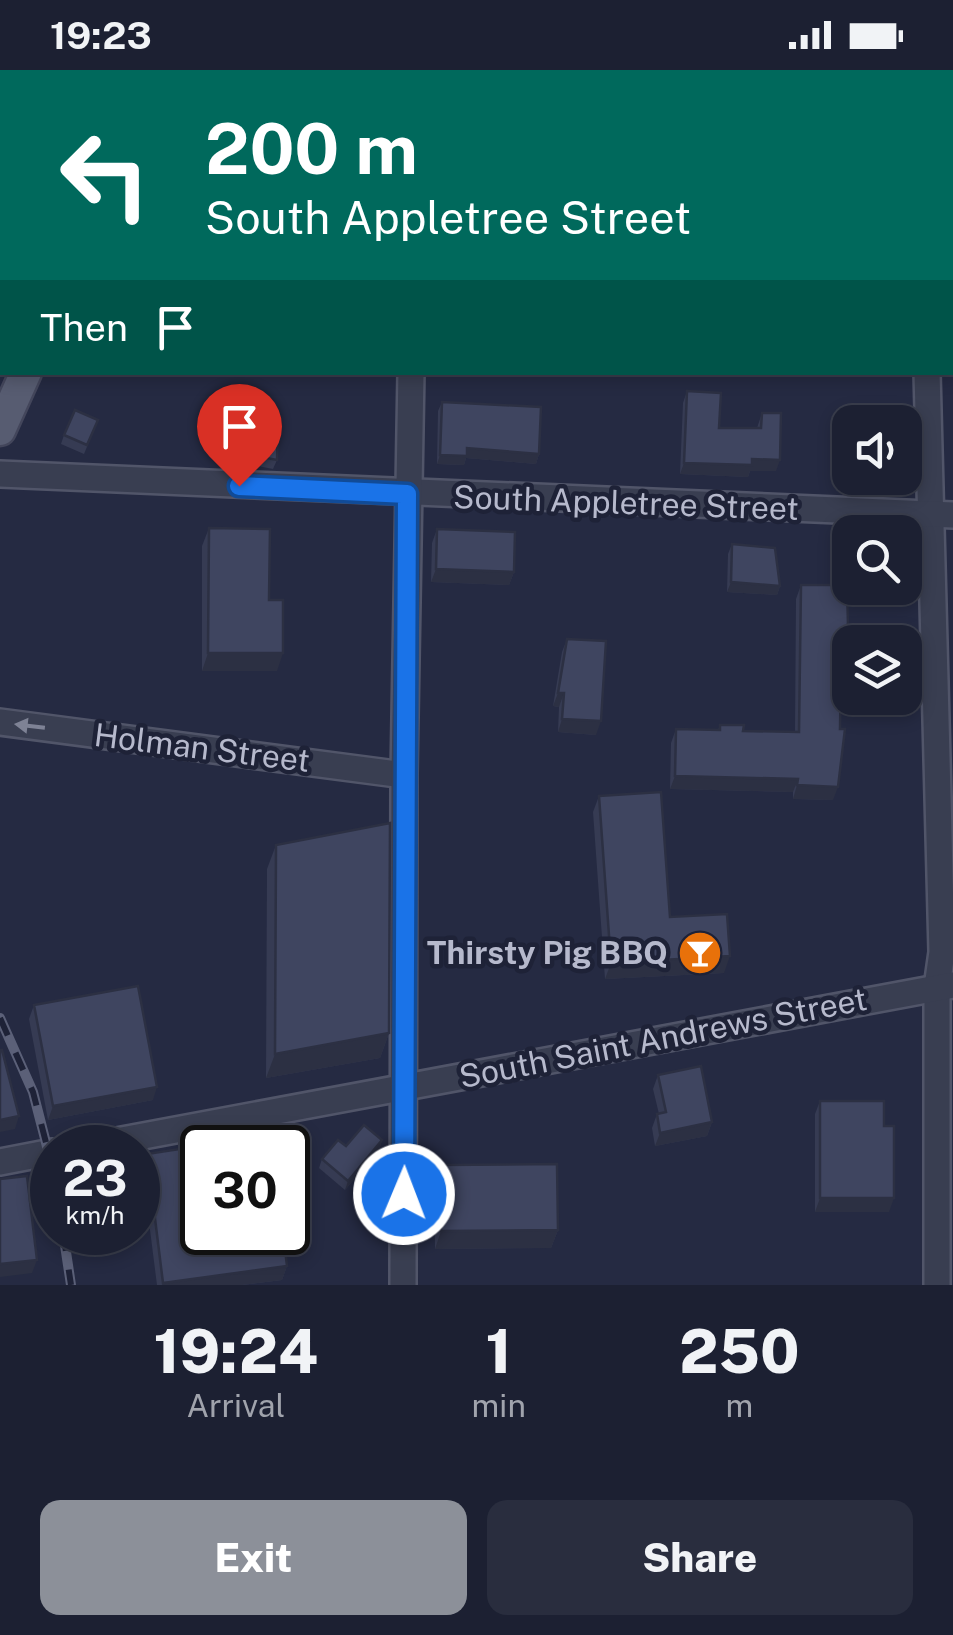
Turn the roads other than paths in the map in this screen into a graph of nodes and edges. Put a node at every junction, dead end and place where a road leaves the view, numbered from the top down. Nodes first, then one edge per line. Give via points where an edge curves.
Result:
1 (25, 375) edge
2 (412, 375) edge
3 (928, 375) edge
4 (0, 430) edge
5 (0, 474) edge
6 (407, 494) junction
7 (942, 515) edge
8 (0, 722) edge
9 (404, 774) junction
10 (945, 986) edge
11 (406, 1086) junction
12 (160, 1132) edge
13 (30, 1156) edge
14 (0, 1162) edge
15 (403, 1285) edge
16 (937, 1285) edge

1 - 4 main road
2 - 6 street
3 - 7 street
5 - 6 street, South Appletree Street
6 - 7 street, South Appletree Street
6 - 9 street
7 - 10 street
9 -> 8 street, Holman Street
9 - 11 street
10 - 11 street, South Saint Andrews Street
10 - 16 street
11 - 12 street, South Saint Andrews Street
11 - 15 street
13 - 14 street

